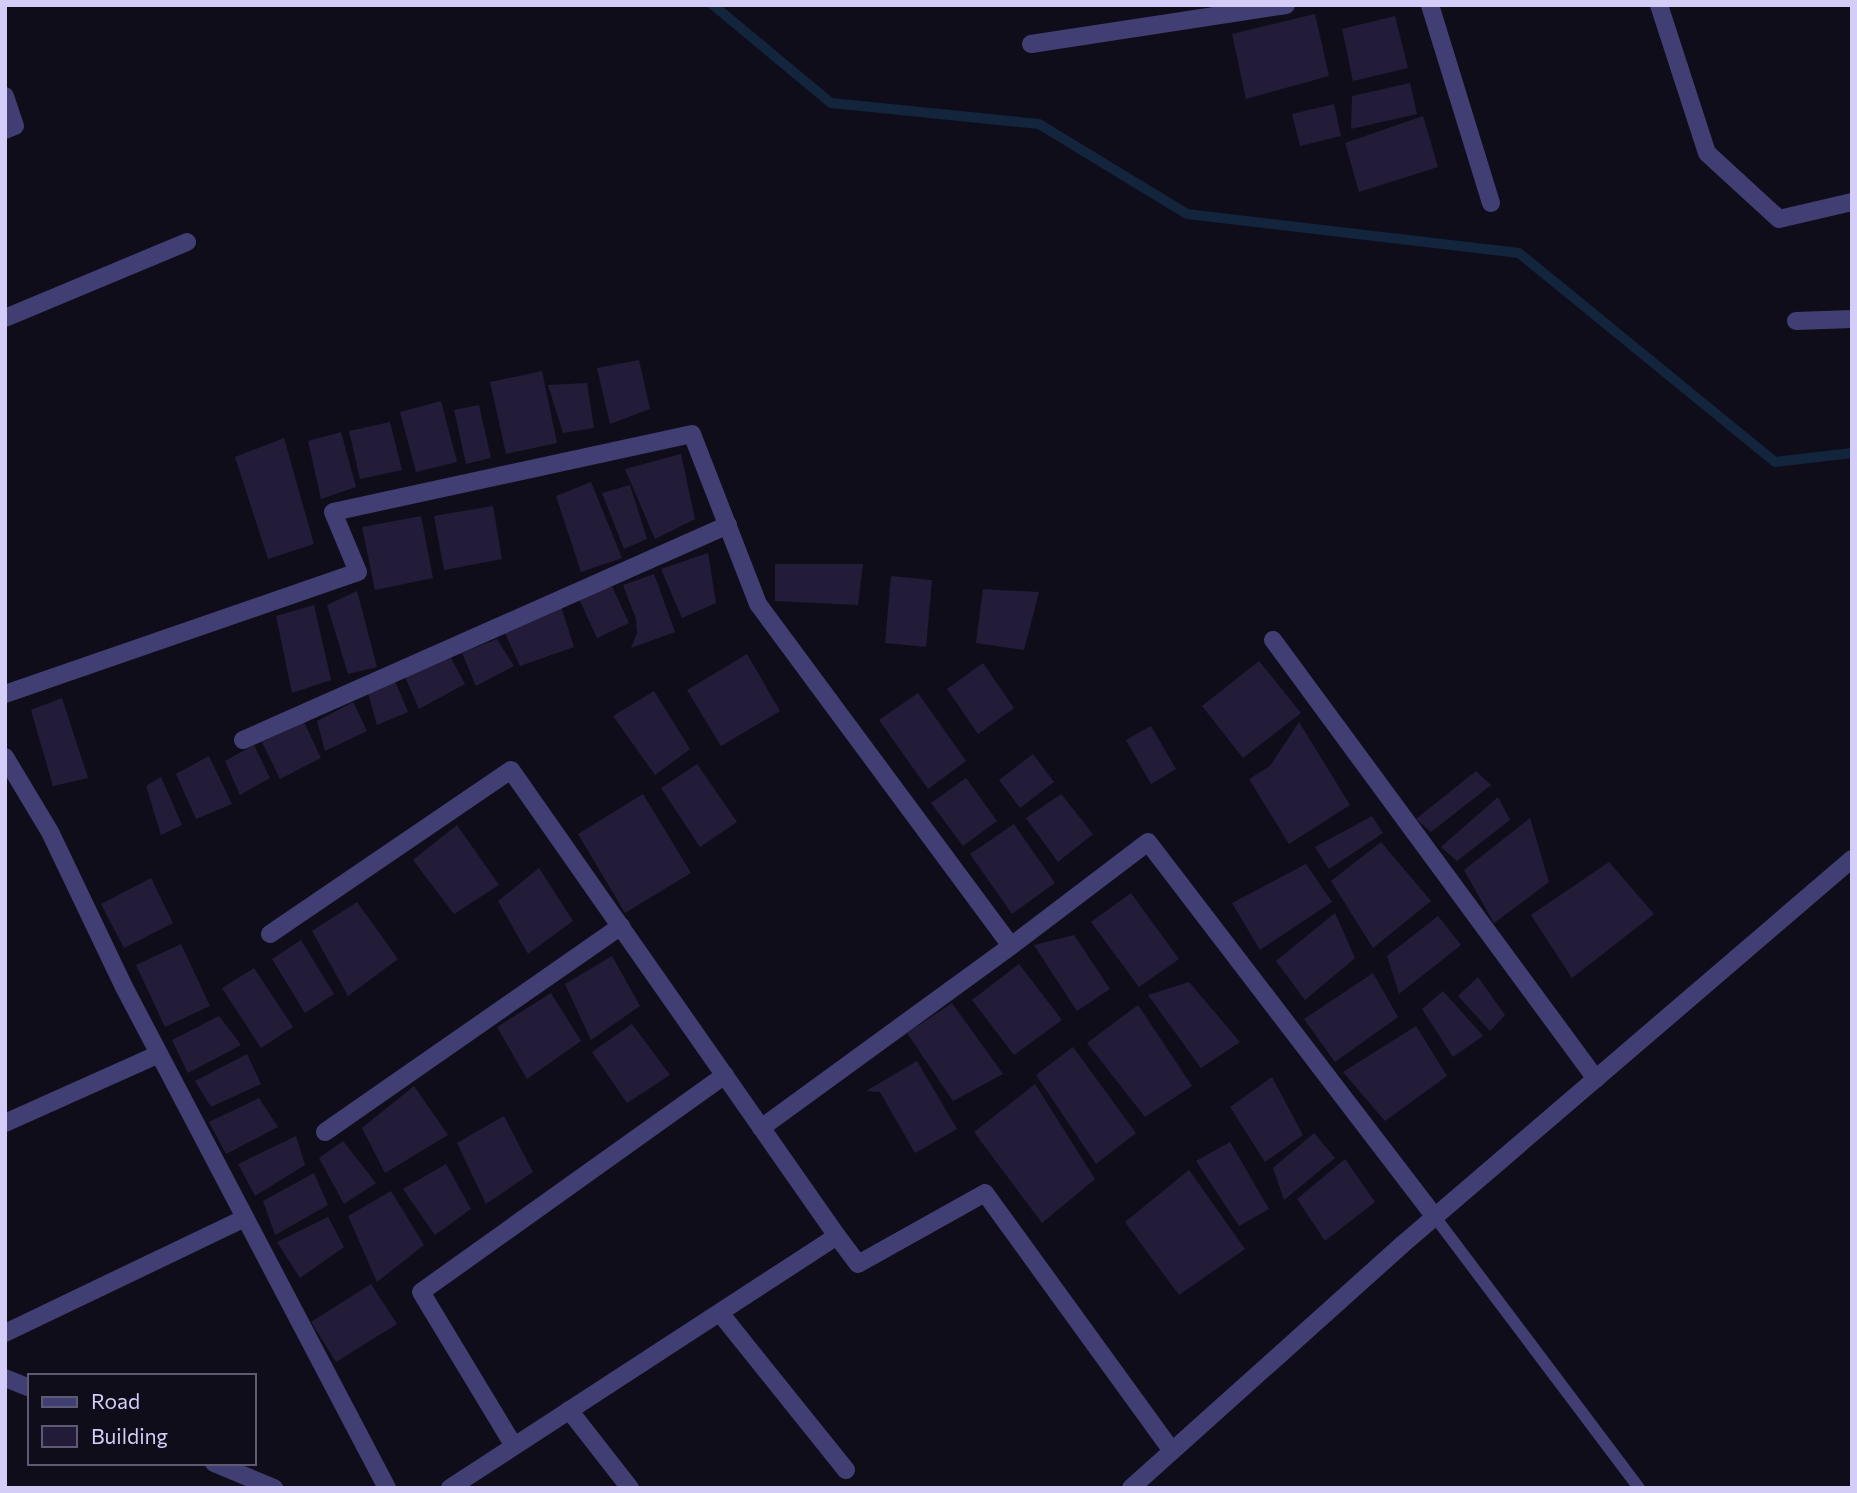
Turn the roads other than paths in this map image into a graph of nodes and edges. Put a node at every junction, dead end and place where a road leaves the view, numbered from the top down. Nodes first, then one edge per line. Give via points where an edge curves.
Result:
1 (1286, 5) edge
2 (1430, 5) edge
3 (1659, 5) edge
4 (1225, 10) edge
5 (1031, 44) dead end
6 (5, 96) edge
7 (5, 130) edge
8 (1852, 202) edge
9 (1491, 203) dead end
10 (187, 242) dead end
11 (5, 318) edge
12 (1852, 319) edge
13 (1796, 321) dead end
14 (728, 525) junction
15 (1273, 640) dead end
16 (5, 694) edge
17 (243, 740) dead end
18 (5, 757) edge
19 (1852, 859) edge
20 (621, 926) junction
21 (270, 934) dead end
22 (1011, 946) junction
23 (159, 1054) junction
24 (725, 1076) junction
25 (1596, 1079) junction
26 (5, 1123) edge
27 (761, 1128) junction
28 (325, 1132) dead end
29 (1434, 1217) junction
30 (245, 1218) junction
31 (836, 1237) junction
32 (720, 1312) junction
33 (5, 1334) edge
34 (5, 1378) edge
35 (28, 1387) edge
36 (569, 1410) junction
37 (514, 1446) junction
38 (1172, 1451) junction
39 (219, 1465) edge
40 (846, 1470) dead end
41 (274, 1488) edge
42 (387, 1488) edge
43 (450, 1488) edge
44 (630, 1488) edge
45 (1130, 1488) edge
46 (1639, 1488) edge

1 - 4 street
2 - 9 street
3 - 8 street via 1707,153 1779,219
4 - 5 street
6 - 7 street via 15,126
10 - 11 street
12 - 13 street
14 - 16 street via 692,434 333,512 358,572
14 - 17 street
14 - 22 street via 758,604
15 - 25 street
18 - 23 street via 50,832
19 - 25 street
20 - 21 street via 511,770
20 - 24 street
20 - 28 street
22 - 27 street
22 - 29 street via 1148,842
23 - 26 street
23 - 30 street
24 - 27 street
24 - 37 street via 421,1292
25 - 29 street
27 - 31 street
29 - 38 street
29 - 46 lane
30 - 33 street
30 - 42 street
31 - 32 street
31 - 38 street via 859,1264 985,1194
32 - 36 street
32 - 40 street
34 - 35 street
36 - 37 street
36 - 44 street
37 - 43 street
38 - 45 street
39 - 41 street

